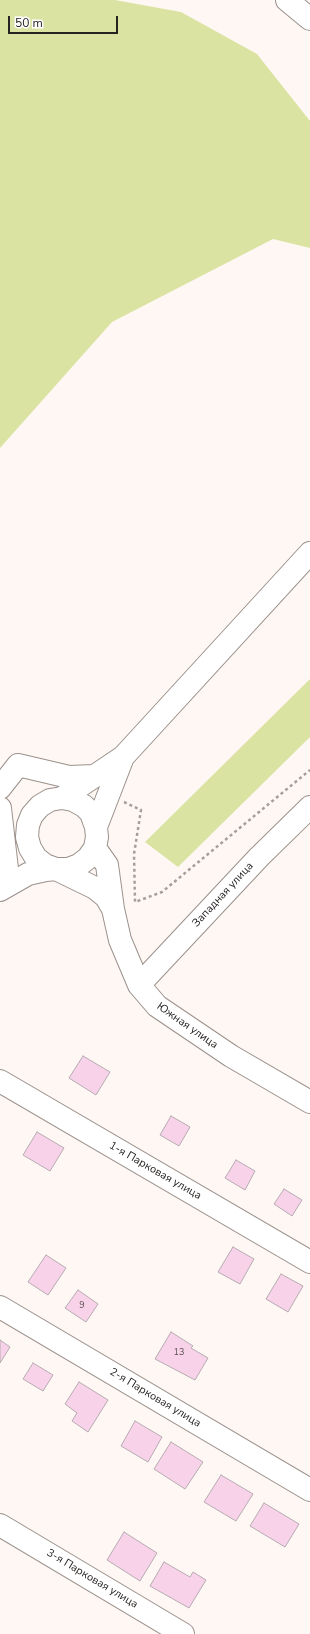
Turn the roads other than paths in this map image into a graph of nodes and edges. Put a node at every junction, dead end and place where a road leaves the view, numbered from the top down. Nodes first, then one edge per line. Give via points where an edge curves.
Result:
1 (287, 0) edge
2 (310, 19) edge
3 (310, 553) edge
4 (123, 757) junction
5 (94, 776) junction
6 (0, 788) edge
7 (62, 798) junction
8 (310, 807) edge
9 (0, 808) edge
10 (27, 837) junction
11 (96, 838) junction
12 (56, 869) junction
13 (4, 874) edge
14 (0, 890) edge
15 (113, 909) junction
16 (139, 985) junction
17 (0, 1081) edge
18 (310, 1102) edge
19 (310, 1262) edge
20 (0, 1307) edge
21 (310, 1490) edge
22 (0, 1525) edge
23 (183, 1634) edge

1 - 2 street
3 - 4 street
4 - 5 street
4 - 11 street
5 - 6 street via 69,777 18,765
5 - 7 street
7 - 10 street via 50,800 40,806 30,820
7 - 11 street via 73,800 91,813
8 - 16 street, Западная улица via 258,857
9 - 13 street
10 - 12 street via 36,858
10 - 13 street via 20,853
11 - 12 street via 88,858 79,865 68,869
11 - 15 street, Южная улица via 107,865
12 - 14 street via 28,874
12 - 15 street via 95,888 106,897
15 - 16 street, Южная улица via 120,940
16 - 18 street, Южная улица via 158,1006 231,1056
17 - 19 street, 1-я Парковая улица
20 - 21 street, 2-я Парковая улица
22 - 23 street, 3-я Парковая улица

